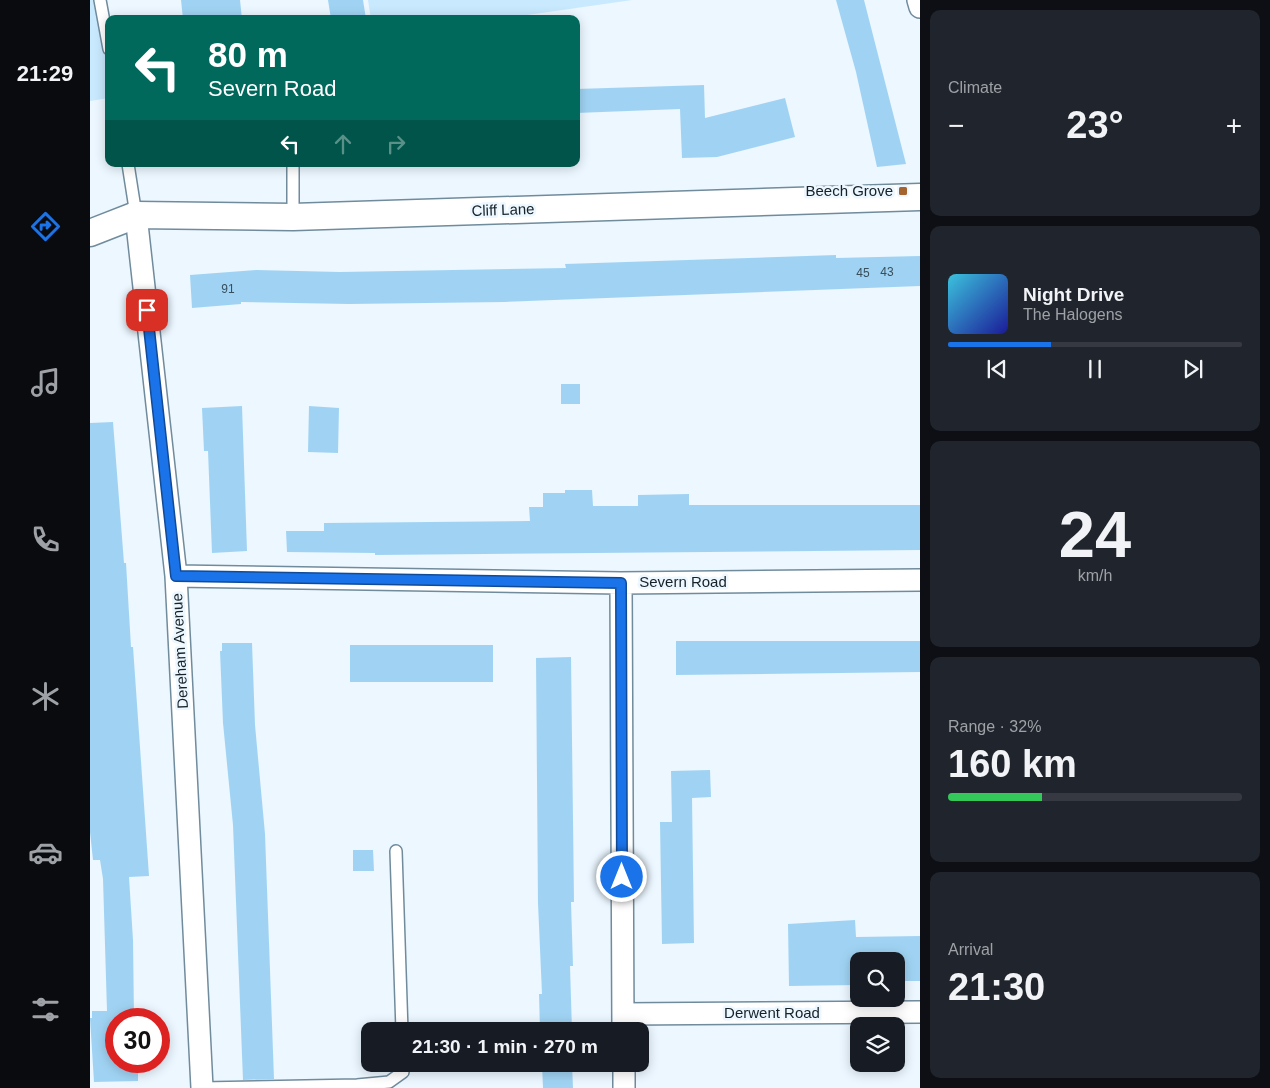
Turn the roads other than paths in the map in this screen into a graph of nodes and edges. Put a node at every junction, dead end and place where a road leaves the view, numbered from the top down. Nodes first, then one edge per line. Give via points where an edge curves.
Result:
1 (100, 0) edge
2 (918, 0) edge
3 (920, 7) edge
4 (105, 27) edge
5 (128, 167) edge
6 (293, 167) edge
7 (920, 198) edge
8 (136, 215) junction
9 (293, 217) junction
10 (90, 233) edge
11 (176, 576) junction
12 (920, 580) edge
13 (621, 583) junction
14 (396, 851) dead end
15 (920, 1012) edge
16 (402, 1022) edge
17 (623, 1022) edge
18 (403, 1072) edge
19 (624, 1072) edge
20 (202, 1088) edge
21 (624, 1088) edge

1 - 4 lane
2 - 3 street
5 - 8 lane
6 - 9 lane
7 - 9 street, Cliff Lane
8 - 9 street, Cliff Lane
8 - 10 street, Cliff Lane
8 - 11 street, Dereham Avenue
11 - 13 street, Severn Road
11 - 20 street, Dereham Avenue
12 - 13 street, Severn Road
13 - 17 street
14 - 16 lane
15 - 17 street, Derwent Road
18 - 20 lane via 388,1082 357,1085
19 - 21 street

